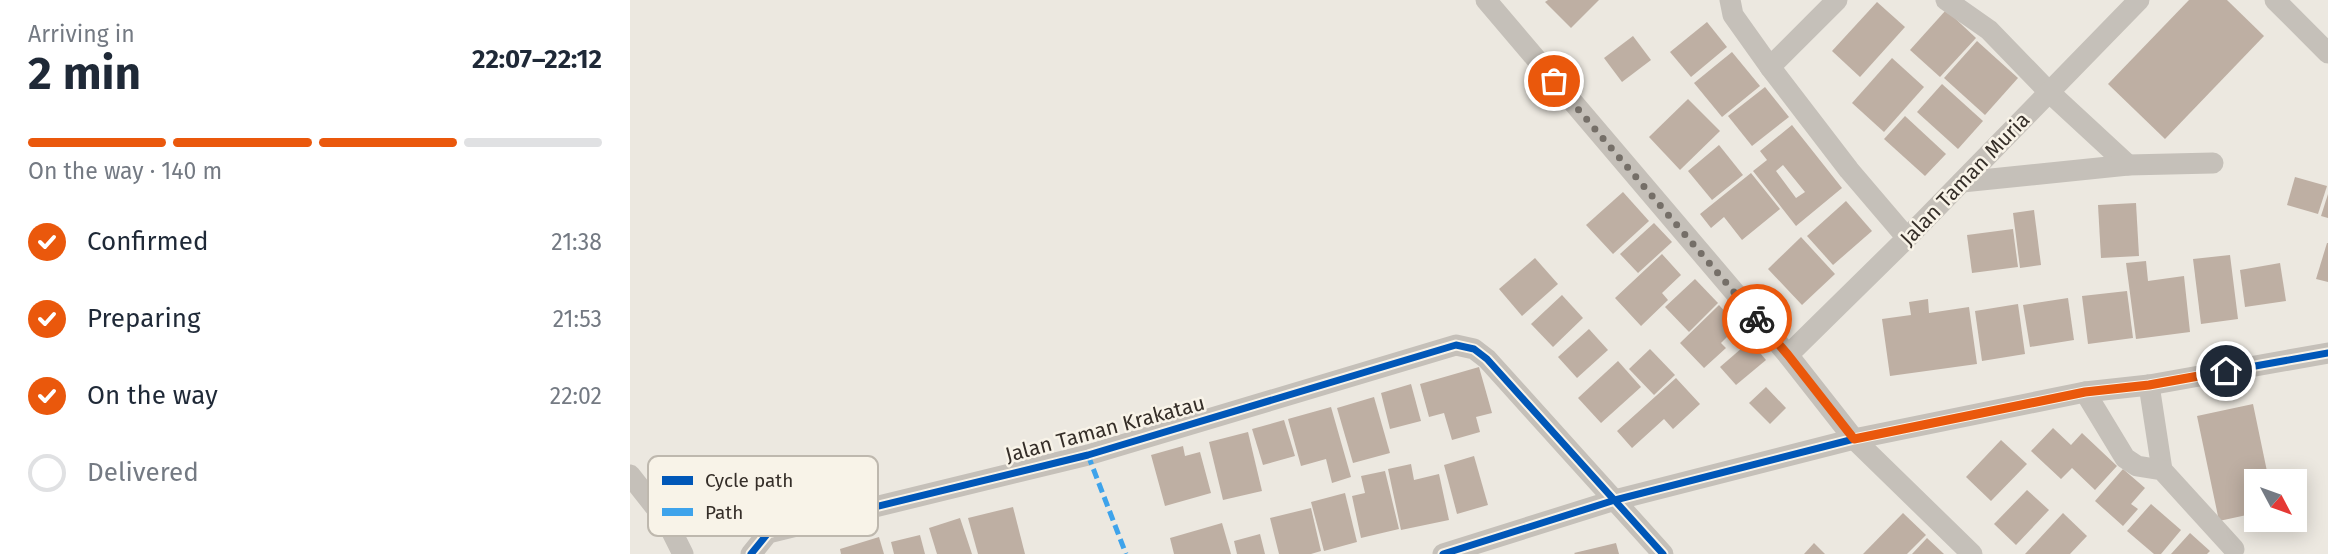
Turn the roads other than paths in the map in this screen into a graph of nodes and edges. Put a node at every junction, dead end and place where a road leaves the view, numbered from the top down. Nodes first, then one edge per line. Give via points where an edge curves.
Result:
1 (1486, 0) edge
2 (1730, 0) edge
3 (1837, 0) edge
4 (1946, 0) edge
5 (2139, 0) edge
6 (2275, 0) edge
7 (2328, 52) edge
8 (1770, 67) junction
9 (2049, 92) junction
10 (2213, 163) dead end
11 (2128, 165) junction
12 (1962, 182) junction
13 (1907, 238) junction
14 (2328, 353) edge
15 (1788, 355) junction
16 (2149, 385) junction
17 (2085, 392) junction
18 (1854, 439) junction
19 (2162, 470) junction
20 (630, 475) edge
21 (648, 498) edge
22 (1615, 500) junction
23 (878, 506) edge
24 (674, 536) edge
25 (766, 536) edge
26 (2234, 549) dead end
27 (683, 554) edge
28 (751, 554) edge
29 (1443, 554) edge
30 (1663, 554) edge
31 (1972, 554) edge

1 - 15 street
2 - 8 street via 1732,15
3 - 8 street
4 - 9 street via 1989,30
5 - 9 street, Jalan Taman Muria
6 - 7 street
8 - 13 street
9 - 11 street
9 - 12 street, Jalan Taman Muria
10 - 11 street
11 - 12 street
12 - 13 street, Jalan Taman Muria
13 - 15 street, Jalan Taman Muria
14 - 16 street
15 - 18 street
16 - 17 street
16 - 19 street
17 - 18 street
17 - 19 street via 2125,458 2137,466
18 - 22 street
18 - 31 street
19 - 26 street
20 - 21 street
22 - 23 street, Jalan Taman Krakatau via 1487,359 1474,349 1456,345 1088,455
22 - 29 street
22 - 30 street
24 - 27 street
25 - 28 street, Jalan Taman Krakatau

